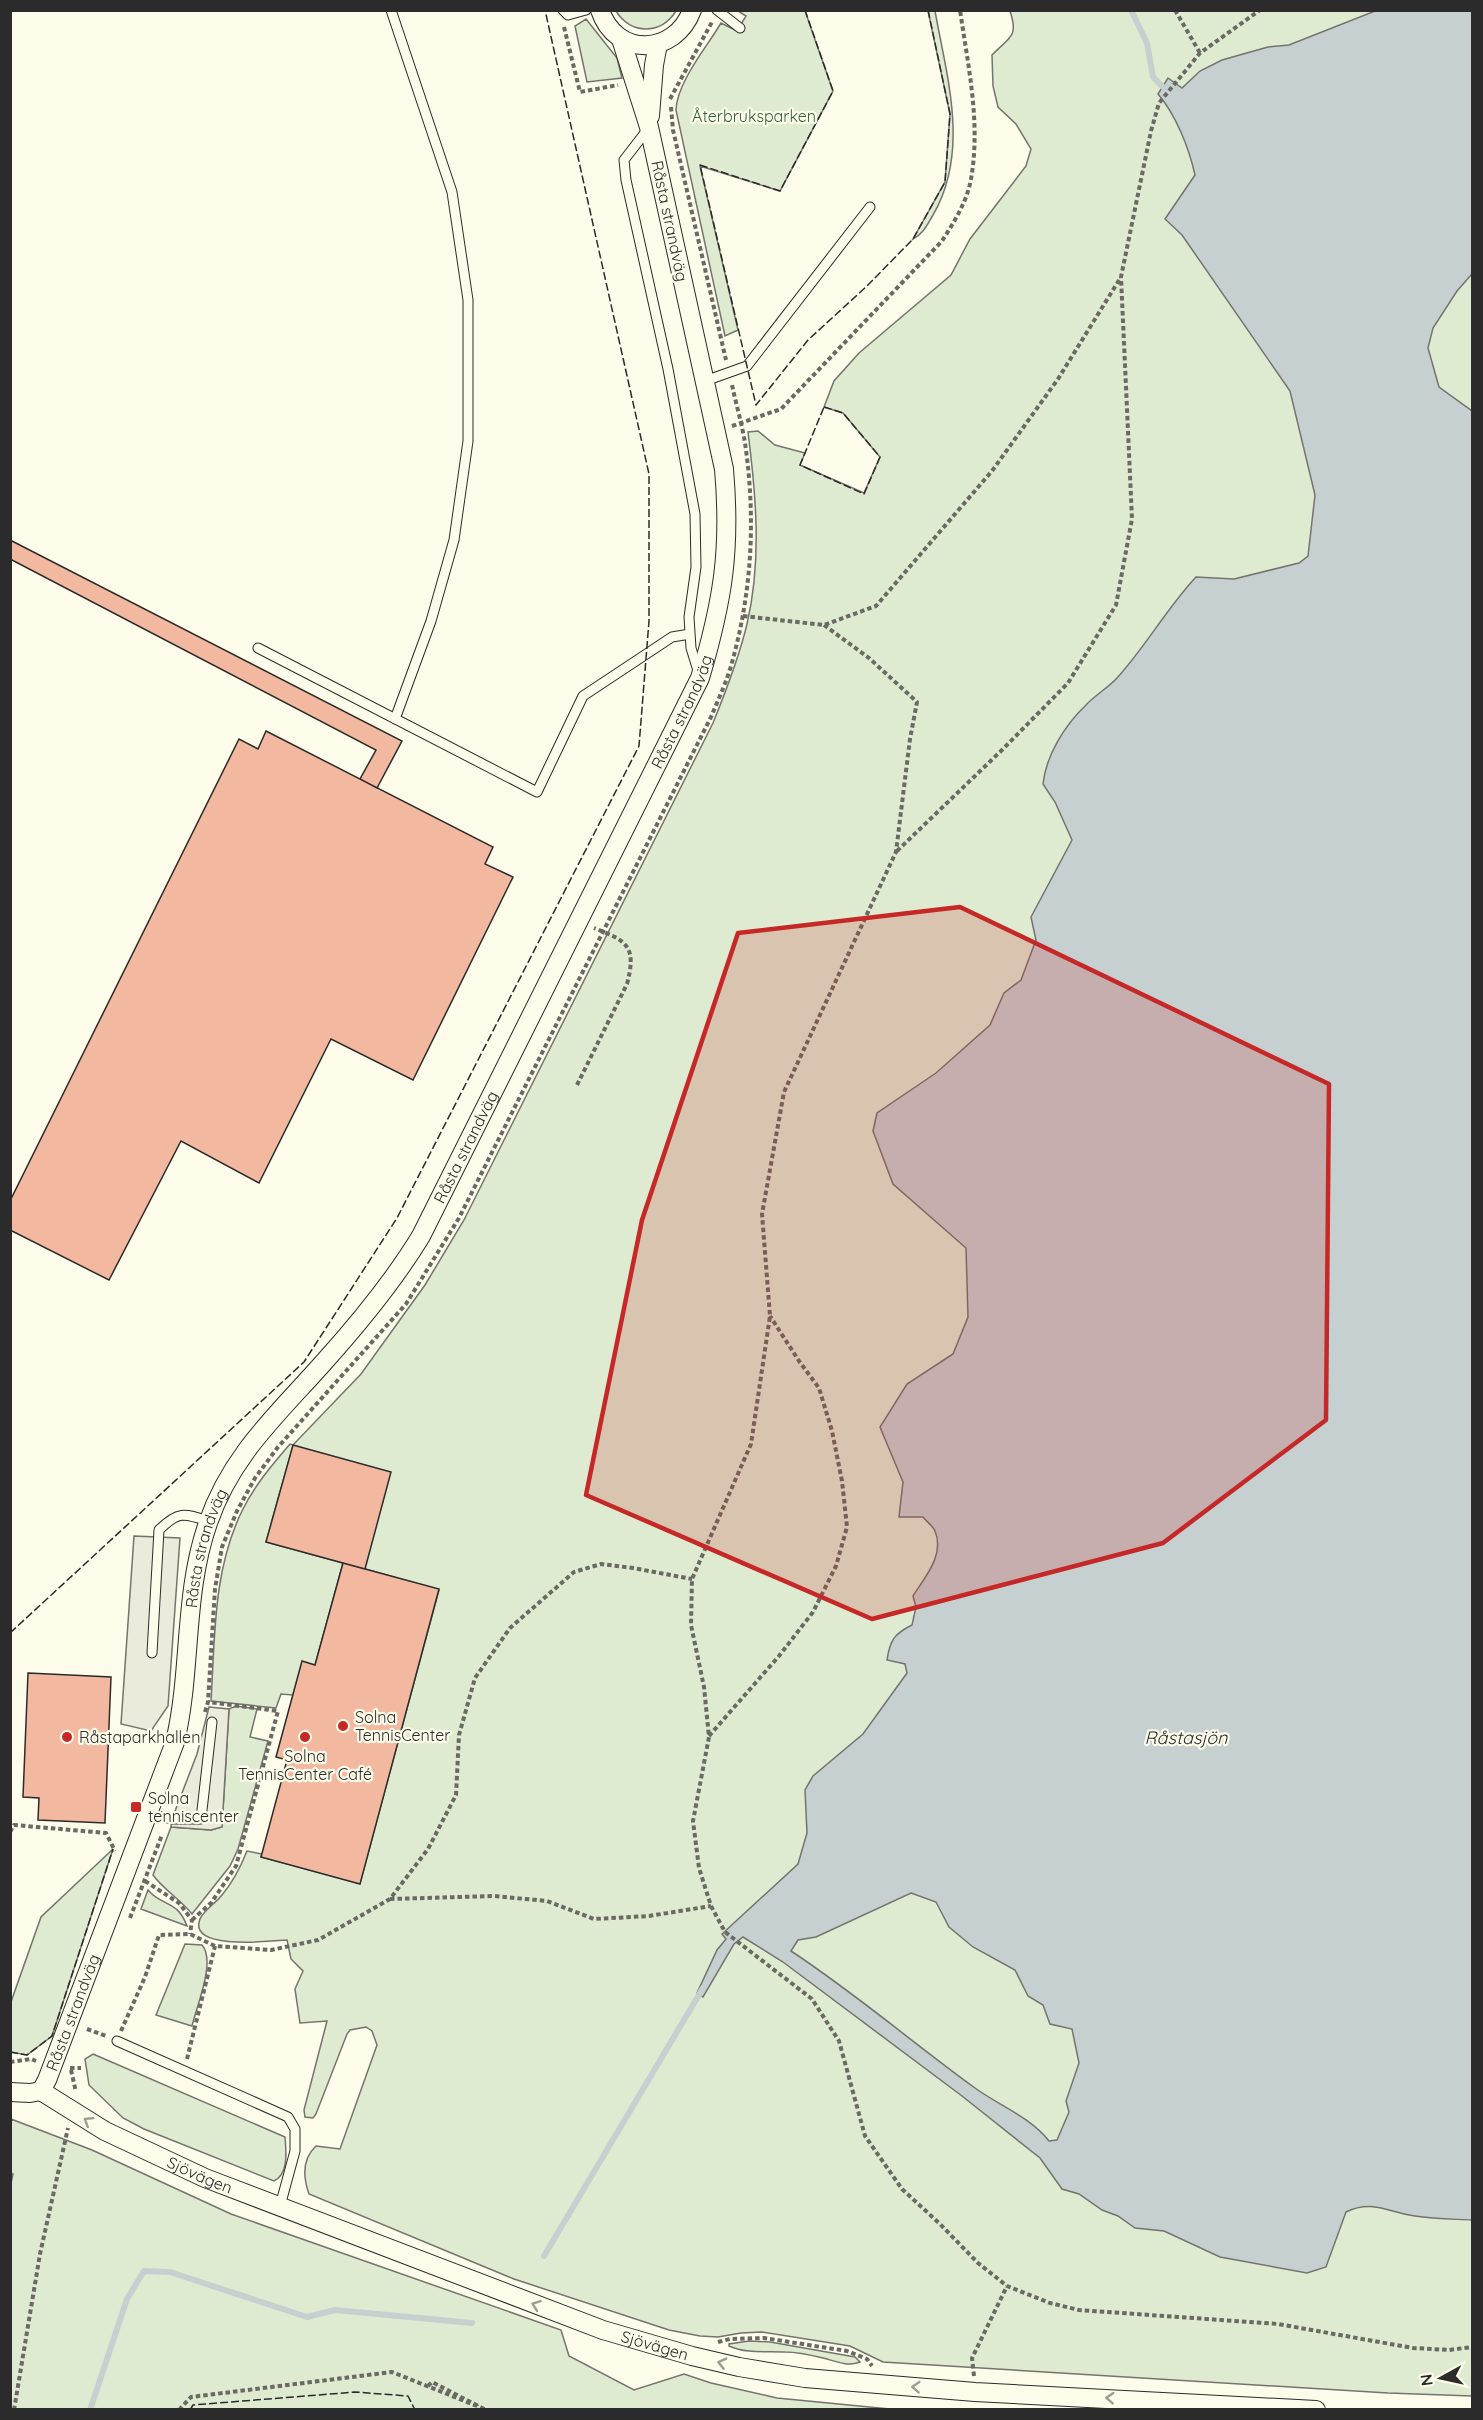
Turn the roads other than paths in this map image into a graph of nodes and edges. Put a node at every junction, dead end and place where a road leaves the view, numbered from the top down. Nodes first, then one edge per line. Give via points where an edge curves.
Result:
1 (391, 10) edge
2 (586, 10) edge
3 (600, 10) edge
4 (692, 10) edge
5 (718, 11) edge
6 (563, 16) edge
7 (740, 28) dead end
8 (621, 39) junction
9 (658, 44) junction
10 (649, 127) junction
11 (870, 207) dead end
12 (705, 381) junction
13 (690, 634) junction
14 (258, 648) dead end
15 (700, 678) junction
16 (395, 719) junction
17 (208, 1521) junction
18 (152, 1653) dead end
19 (207, 1720) road end
20 (149, 1814) junction
21 (117, 2041) road end
22 (41, 2091) junction
23 (10, 2092) edge
24 (280, 2206) junction
25 (1316, 2409) edge

1 - 16 lane via 452,192 468,300 468,441 454,540 431,621
2 - 6 lane
3 - 8 street, Råsta strandväg via 611,31
4 - 9 street via 681,31
5 - 7 lane
8 - 9 street via 646,46
8 - 10 street, Råsta strandväg
9 - 10 street, Råsta strandväg
10 - 12 street, Råsta strandväg
10 - 13 lane via 624,160 695,514 696,567
11 - 12 lane via 747,366
12 - 15 street, Råsta strandväg via 717,431 727,509 727,555 716,626
13 - 15 lane
13 - 16 lane via 672,638 583,696 537,792
14 - 16 lane
15 - 17 street, Råsta strandväg via 440,1202 410,1255 359,1322 255,1437 236,1463
17 - 18 lane via 185,1514 170,1518 159,1530
17 - 20 street, Råsta strandväg via 192,1586 182,1713
19 - 20 lane via 201,1819
20 - 22 street, Råsta strandväg
21 - 24 lane via 288,2117 295,2129 296,2151
22 - 23 street, Råsta strandväg
24 -> 22 street, Sjövägen via 138,2147
25 -> 24 street, Sjövägen via 975,2391 805,2378 739,2367 603,2330

